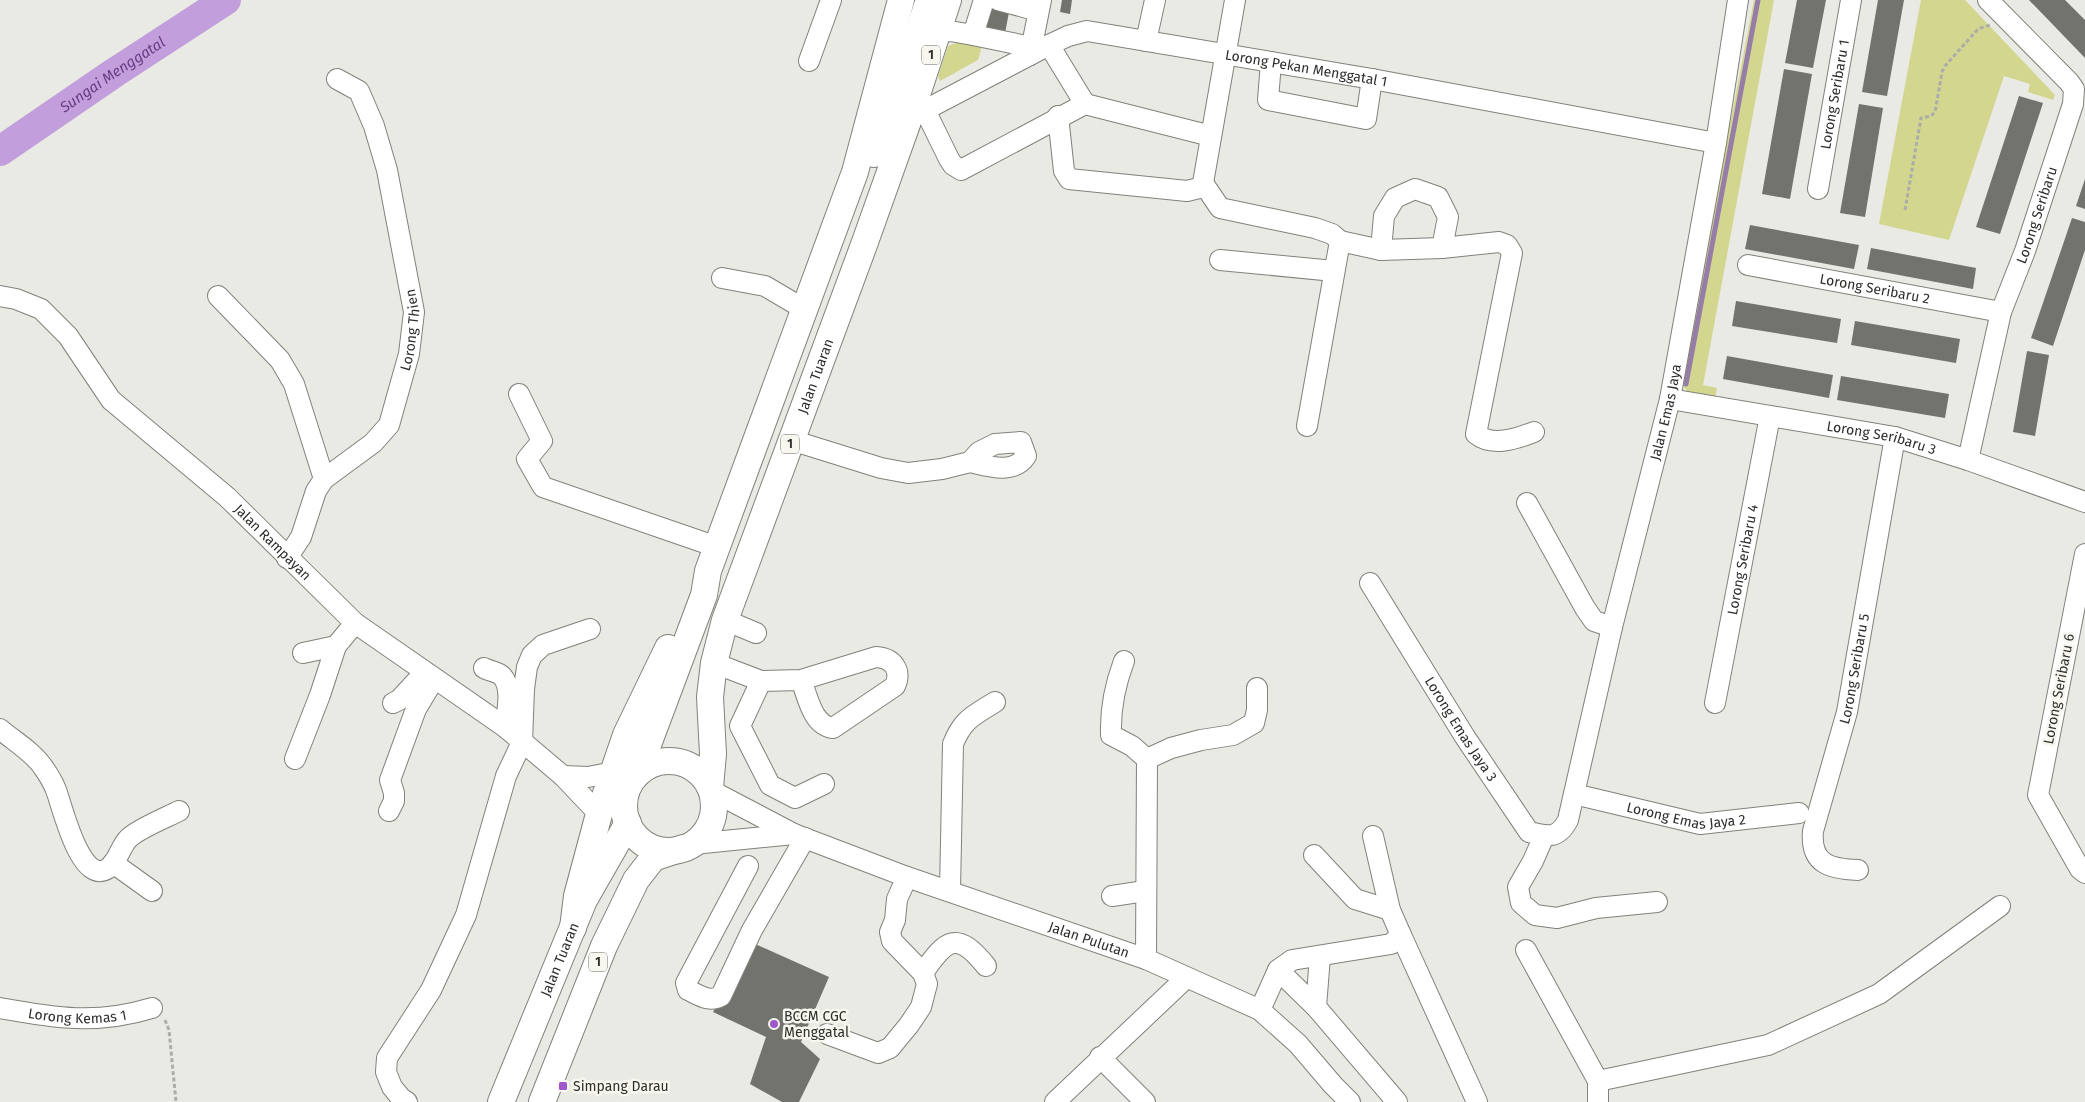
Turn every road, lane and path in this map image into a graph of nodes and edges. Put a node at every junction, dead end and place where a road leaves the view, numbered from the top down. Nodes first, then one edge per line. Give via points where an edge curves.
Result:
1 (831, 0) edge
2 (901, 0) edge
3 (929, 0) edge
4 (948, 0) edge
5 (984, 0) edge
6 (998, 0) edge
7 (1155, 0) edge
8 (1234, 0) edge
9 (1738, 0) edge
10 (1851, 0) edge
11 (1988, 0) edge
12 (1040, 6) edge
13 (2006, 18) junction
14 (938, 33) junction
15 (973, 35) junction
16 (1146, 41) junction
17 (1037, 49) junction
18 (1224, 54) junction
19 (808, 61) dead end
20 (1270, 62) junction
21 (337, 79) dead end
22 (1372, 79) junction
23 (1085, 104) junction
24 (919, 110) junction
25 (1058, 116) junction
26 (1211, 136) junction
27 (1716, 143) junction
28 (855, 172) junction
29 (1203, 183) junction
30 (1818, 189) dead end
31 (1905, 210) dead end
32 (1340, 241) junction
33 (865, 242) junction
34 (1442, 248) junction
35 (1381, 250) junction
36 (1220, 260) dead end
37 (1748, 265) dead end
38 (1334, 271) junction
39 (722, 278) dead end
40 (0, 296) edge
41 (218, 296) dead end
42 (804, 309) junction
43 (2001, 312) junction
44 (520, 394) dead end
45 (1670, 399) junction
46 (1770, 416) junction
47 (1308, 426) dead end
48 (1534, 432) dead end
49 (1895, 437) junction
50 (792, 440) junction
51 (1968, 460) junction
52 (970, 462) dead end
53 (324, 479) junction
54 (2085, 502) edge
55 (1527, 503) dead end
56 (717, 547) junction
57 (2085, 554) edge
58 (287, 558) junction
59 (1370, 583) dead end
60 (725, 620) junction
61 (355, 623) junction
62 (1612, 627) junction
63 (590, 629) dead end
64 (756, 633) dead end
65 (336, 646) junction
66 (303, 653) dead end
67 (1124, 661) dead end
68 (714, 663) junction
69 (484, 668) dead end
70 (429, 676) junction
71 (801, 680) junction
72 (761, 681) junction
73 (1257, 688) dead end
74 (995, 702) dead end
75 (393, 703) dead end
76 (1715, 703) dead end
77 (505, 727) junction
78 (0, 729) edge
79 (522, 742) junction
80 (295, 759) dead end
81 (1147, 759) junction
82 (626, 773) junction
83 (563, 776) junction
84 (824, 784) dead end
85 (711, 789) junction
86 (1574, 794) junction
87 (389, 810) dead end
88 (179, 811) dead end
89 (1799, 813) dead end
90 (599, 814) junction
91 (628, 823) junction
92 (799, 836) junction
93 (1372, 836) dead end
94 (1544, 836) junction
95 (688, 846) junction
96 (1314, 855) dead end
97 (113, 863) junction
98 (748, 866) dead end
99 (1858, 870) dead end
100 (2085, 873) edge
101 (907, 876) junction
102 (950, 890) junction
103 (152, 891) dead end
104 (1145, 891) junction
105 (1112, 896) dead end
106 (1657, 902) dead end
107 (2000, 906) dead end
108 (1390, 910) junction
109 (573, 928) junction
110 (1400, 936) junction
111 (1526, 950) dead end
112 (1320, 956) junction
113 (1146, 959) junction
114 (986, 966) dead end
115 (1278, 970) junction
116 (923, 973) junction
117 (1186, 978) junction
118 (1316, 1007) junction
119 (0, 1008) edge
120 (152, 1008) joint
121 (1260, 1010) junction
122 (826, 1034) dead end
123 (1100, 1057) junction
124 (1598, 1081) junction
125 (176, 1102) edge
126 (407, 1102) edge
127 (501, 1102) edge
128 (542, 1102) edge
129 (1055, 1102) edge
130 (1145, 1102) edge
131 (1350, 1102) edge
132 (1397, 1102) edge
133 (1477, 1102) edge
134 (1598, 1102) edge

1 - 19 street
2 - 28 main road
3 - 28 main road via 876,152
4 - 14 main road, Jalan Tuaran / 1
5 - 15 street
6 - 12 street
7 - 16 street
8 - 18 street
9 - 27 street, Jalan Emas Jaya
10 - 30 street, Lorong Seribaru 1
11 - 13 street, Lorong Seribaru
12 - 17 street
13 - 31 path via 1978,29 1945,66 1935,112 1921,118
13 - 43 street, Lorong Seribaru via 2074,89 2073,104 2025,251
14 - 15 street
14 - 24 main road, Jalan Tuaran / 1
15 - 17 street
16 - 17 street, Lorong Pekan Menggatal 1 via 1087,31
16 - 18 street, Lorong Pekan Menggatal 1
17 - 23 street
17 - 24 street, Lorong Pekan Menggatal 1
18 - 20 street, Lorong Pekan Menggatal 1
18 - 26 street
20 - 22 street, Lorong Pekan Menggatal 1
20 - 22 street via 1268,100 1366,119
21 - 53 street, Lorong Thien via 359,91 374,126 388,170 414,312 409,354 389,425 373,443
22 - 27 street, Lorong Pekan Menggatal 1
23 - 25 street
23 - 26 street
24 - 25 street via 953,166 960,170
24 - 33 main road, Jalan Tuaran / 1
25 - 29 street via 1064,171 1069,178 1187,191 1199,188
26 - 29 street
27 - 45 street, Jalan Emas Jaya
28 - 42 main road
29 - 32 street via 1220,208 1315,228 1332,234
32 - 35 street
32 - 38 street
33 - 50 main road, Jalan Tuaran / 1
33 - 56 main road via 867,221 859,214 852,219 736,536
34 - 35 street
34 - 35 street via 1448,217 1438,197 1415,189 1395,198 1384,216
34 - 48 street via 1499,242 1507,245 1512,254 1476,434 1482,439 1510,441
36 - 38 street
37 - 43 street, Lorong Seribaru 2
38 - 47 street
39 - 42 street via 765,286
40 - 58 street, Jalan Rampayan via 41,309 68,336 111,400 227,497
41 - 53 street via 280,360 294,384
42 - 56 main road
43 - 51 street, Lorong Seribaru
44 - 56 street via 542,441 527,459 543,487
45 - 46 street, Lorong Seribaru 3
45 - 62 street, Jalan Emas Jaya
46 - 49 street, Lorong Seribaru 3
46 - 76 street, Lorong Seribaru 4
49 - 51 street, Lorong Seribaru 3
49 - 99 street, Lorong Seribaru 5 via 1847,712 1813,831 1817,853 1824,863 1836,869
50 - 52 street via 881,468 908,473
50 - 60 main road, Jalan Tuaran / 1
51 - 54 street, Lorong Seribaru 3
53 - 58 street, Lorong Thien via 316,491 301,537
55 - 62 street via 1584,608 1594,621
56 - 82 main road via 704,595
57 - 100 street, Lorong Seribaru 6 via 2038,795
58 - 61 street, Jalan Rampayan
59 - 94 street, Lorong Emas Jaya 3 via 1465,737 1529,832
60 - 64 street
60 - 68 main road, Jalan Tuaran / 1
61 - 65 street
61 - 70 street, Jalan Rampayan
62 - 86 street, Jalan Emas Jaya
63 - 79 street via 542,645 532,655 524,689
65 - 66 street
65 - 80 street
67 - 81 street via 1110,713 1111,735
68 - 72 street
68 - 85 main road, Jalan Tuaran / 1 via 710,697
69 - 77 street via 501,675 507,685
70 - 75 street
70 - 77 street, Jalan Rampayan
70 - 87 street via 390,780 394,801
71 - 71 street via 876,657 890,659 898,676 895,686 833,728 823,726 816,718
71 - 72 street
72 - 84 street via 740,726 770,785 795,798
73 - 81 street via 1254,723 1233,735 1172,748
74 - 102 street via 960,728 953,744
77 - 79 street, Jalan Rampayan
78 - 97 street via 42,765 55,788 68,828 89,867 99,871
79 - 83 street, Jalan Rampayan
79 - 126 street via 506,776 466,914 431,990 386,1058 389,1080
81 - 104 street
82 - 83 street
82 - 85 main road via 656,763 677,761 697,770
82 - 90 main road
82 - 91 main road via 625,812
83 - 90 street, Jalan Rampayan
85 - 92 street, Jalan Pulutan
85 - 95 main road, 1 via 714,801 712,821 707,830
86 - 89 street, Lorong Emas Jaya 2 via 1700,824
86 - 94 street, Jalan Emas Jaya via 1563,830
88 - 97 street via 129,837
90 - 109 main road via 577,896
91 - 95 main road via 637,837 650,846 666,851
91 - 109 main road, Jalan Tuaran via 584,900
92 - 95 street, Jalan Pulutan
92 - 98 street via 721,996 708,1000 688,990 686,983
92 - 101 street, Jalan Pulutan
93 - 108 street
94 - 106 street via 1518,887 1521,903 1534,915 1557,918 1596,908
95 - 128 main road, 1 via 652,858 636,880 604,946
96 - 108 street via 1355,900
97 - 103 street
101 - 102 street, Jalan Pulutan
101 - 116 street via 897,899 890,932 892,942
102 - 113 street, Jalan Pulutan
104 - 105 street
104 - 113 street
107 - 124 street via 1879,994 1768,1046
108 - 110 street
109 - 127 main road, Jalan Tuaran
110 - 112 street via 1391,944
110 - 133 street
111 - 124 street
112 - 115 street via 1292,960
112 - 118 street
113 - 117 street, Jalan Pulutan
114 - 116 street via 972,949 963,943 952,943 942,947
115 - 118 street
115 - 121 street
116 - 122 street via 927,984 921,1007 890,1048 878,1053
117 - 121 street, Jalan Pulutan
117 - 123 street
118 - 132 street
119 - 120 street, Lorong Kemas 1 via 65,1019 127,1016
120 - 125 path via 164,1015 169,1030
121 - 131 street, Jalan Pulutan via 1298,1044
123 - 129 street
123 - 130 street
124 - 134 street

